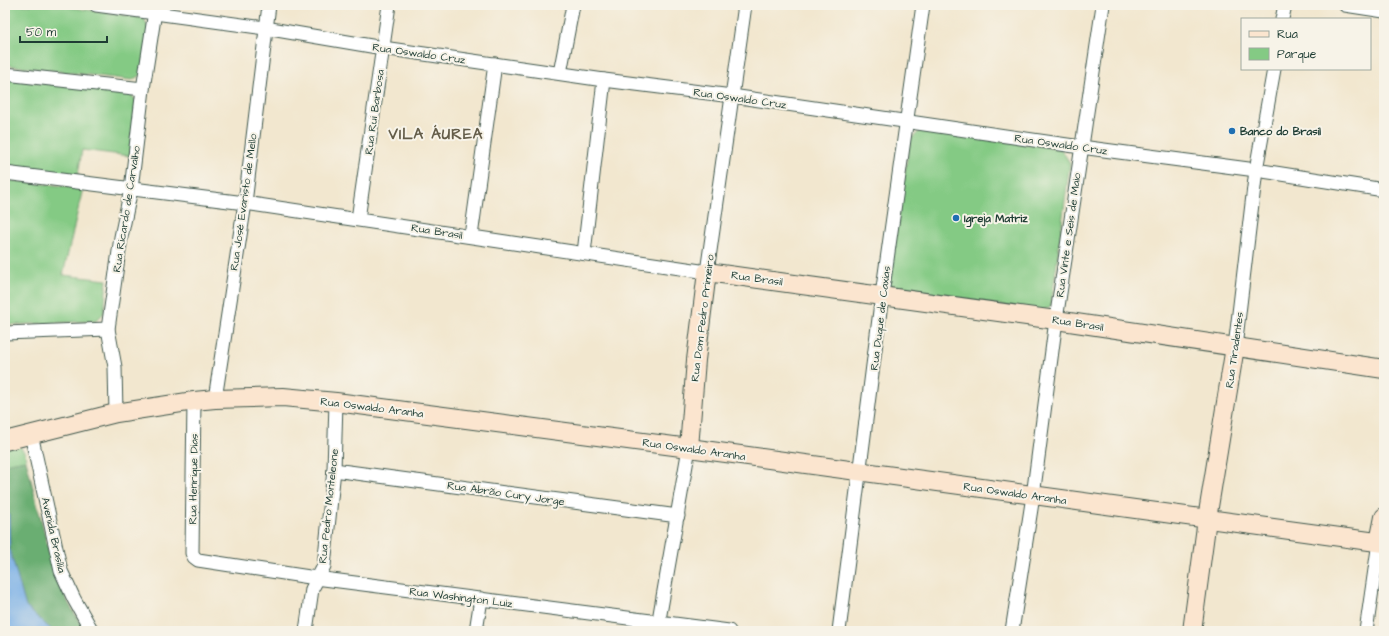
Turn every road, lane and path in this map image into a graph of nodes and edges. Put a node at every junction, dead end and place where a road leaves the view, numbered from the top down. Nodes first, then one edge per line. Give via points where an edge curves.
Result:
1 (96, 5) edge
2 (269, 5) edge
3 (389, 5) edge
4 (573, 5) edge
5 (745, 5) edge
6 (923, 5) edge
7 (1103, 5) edge
8 (1285, 5) edge
9 (1345, 5) edge
10 (156, 9) edge
11 (1384, 11) edge
12 (1282, 18) edge
13 (265, 28) junction
14 (383, 48) junction
15 (495, 64) junction
16 (1274, 70) edge
17 (560, 73) junction
18 (5, 74) edge
19 (604, 80) junction
20 (143, 89) junction
21 (732, 96) junction
22 (907, 122) junction
23 (1081, 147) junction
24 (1256, 170) junction
25 (5, 173) edge
26 (131, 189) junction
27 (1384, 190) edge
28 (245, 203) junction
29 (358, 219) junction
30 (472, 236) junction
31 (584, 253) junction
32 (707, 272) junction
33 (882, 295) junction
34 (1056, 320) junction
35 (108, 329) junction
36 (5, 333) edge
37 (1235, 347) junction
38 (1384, 369) edge
39 (215, 399) junction
40 (194, 401) junction
41 (336, 402) junction
42 (116, 413) junction
43 (31, 434) junction
44 (5, 441) edge
45 (689, 448) junction
46 (334, 470) junction
47 (861, 472) junction
48 (1033, 496) junction
49 (678, 516) junction
50 (1384, 517) edge
51 (1207, 519) junction
52 (1382, 543) edge
53 (194, 557) joint
54 (316, 578) junction
55 (481, 599) junction
56 (658, 626) edge
57 (92, 631) edge
58 (306, 631) edge
59 (476, 631) edge
60 (729, 631) edge
61 (839, 631) edge
62 (1012, 631) edge
63 (1192, 631) edge
64 (1366, 631) edge

1 - 10 street, Rua Oswaldo Cruz
2 - 13 street, Rua José Evaristo de Mello
3 - 14 street, Rua Rui Barbosa
4 - 17 street
5 - 21 street, Rua Dom Pedro Primeiro
6 - 22 street, Rua Duque de Caxias
7 - 23 street, Rua Vinte e Seis de Maio
8 - 12 street
9 - 11 street
10 - 13 street, Rua Oswaldo Cruz
10 - 20 street, Rua Ricardo de Carvalho
13 - 14 street, Rua Oswaldo Cruz
13 - 28 street, Rua José Evaristo de Mello
14 - 15 street, Rua Oswaldo Cruz
14 - 29 street, Rua Rui Barbosa
15 - 17 street, Rua Oswaldo Cruz
15 - 30 street
16 - 24 street, Rua Tiradentes
17 - 19 street, Rua Oswaldo Cruz
18 - 20 street
19 - 21 street, Rua Oswaldo Cruz
19 - 31 street
20 - 26 street, Rua Ricardo de Carvalho
21 - 22 street, Rua Oswaldo Cruz
21 - 32 street, Rua Dom Pedro Primeiro
22 - 23 street, Rua Oswaldo Cruz
22 - 33 street, Rua Duque de Caxias
23 - 24 street, Rua Oswaldo Cruz
23 - 34 street, Rua Vinte e Seis de Maio
24 - 27 street, Rua Oswaldo Cruz
24 - 37 street, Rua Tiradentes
25 - 26 street, Rua Brasil
26 - 28 street, Rua Brasil
26 - 35 street, Rua Ricardo de Carvalho via 121,236
28 - 29 street, Rua Brasil
28 - 39 street, Rua José Evaristo de Mello
29 - 30 street, Rua Brasil
30 - 31 street, Rua Brasil
31 - 32 street, Rua Brasil
32 - 33 street, Rua Brasil
32 - 45 street, Rua Dom Pedro Primeiro
33 - 34 street, Rua Brasil
33 - 47 street, Rua Duque de Caxias
34 - 37 street, Rua Brasil
34 - 48 street, Rua Vinte e Seis de Maio
35 - 36 street
35 - 42 street, Rua Ricardo de Carvalho via 115,367
37 - 38 street, Rua Brasil
37 - 51 street, Rua Tiradentes
39 - 40 street, Rua Oswaldo Aranha
39 - 41 street, Rua Oswaldo Aranha via 283,396
40 - 42 street, Rua Oswaldo Aranha
40 - 53 street, Rua Henrique Dias
41 - 45 street, Rua Oswaldo Aranha
41 - 46 street, Rua Pedro Monteleone
42 - 43 street, Rua Oswaldo Aranha
43 - 44 street, Rua Oswaldo Aranha
43 - 57 street, Avenida Brasília via 61,570
45 - 47 street, Rua Oswaldo Aranha
45 - 49 street, Rua Dom Pedro Primeiro
46 - 49 street, Rua Abrão Cury Jorge
46 - 54 street, Rua Pedro Monteleone via 324,566
47 - 48 street, Rua Oswaldo Aranha
47 - 61 street, Rua Duque de Caxias
48 - 51 street, Rua Oswaldo Aranha
48 - 62 street, Rua Vinte e Seis de Maio
49 - 56 street, Rua Dom Pedro Primeiro
50 - 52 street
51 - 52 street, Rua Oswaldo Aranha
51 - 63 street, Rua Tiradentes
52 - 64 street
53 - 54 street, Rua Washington Luiz via 198,560
54 - 55 street, Rua Washington Luiz
54 - 58 street, Rua Pedro Monteleone
55 - 56 street, Rua Washington Luiz
55 - 59 street
56 - 60 street, Rua Washington Luiz

